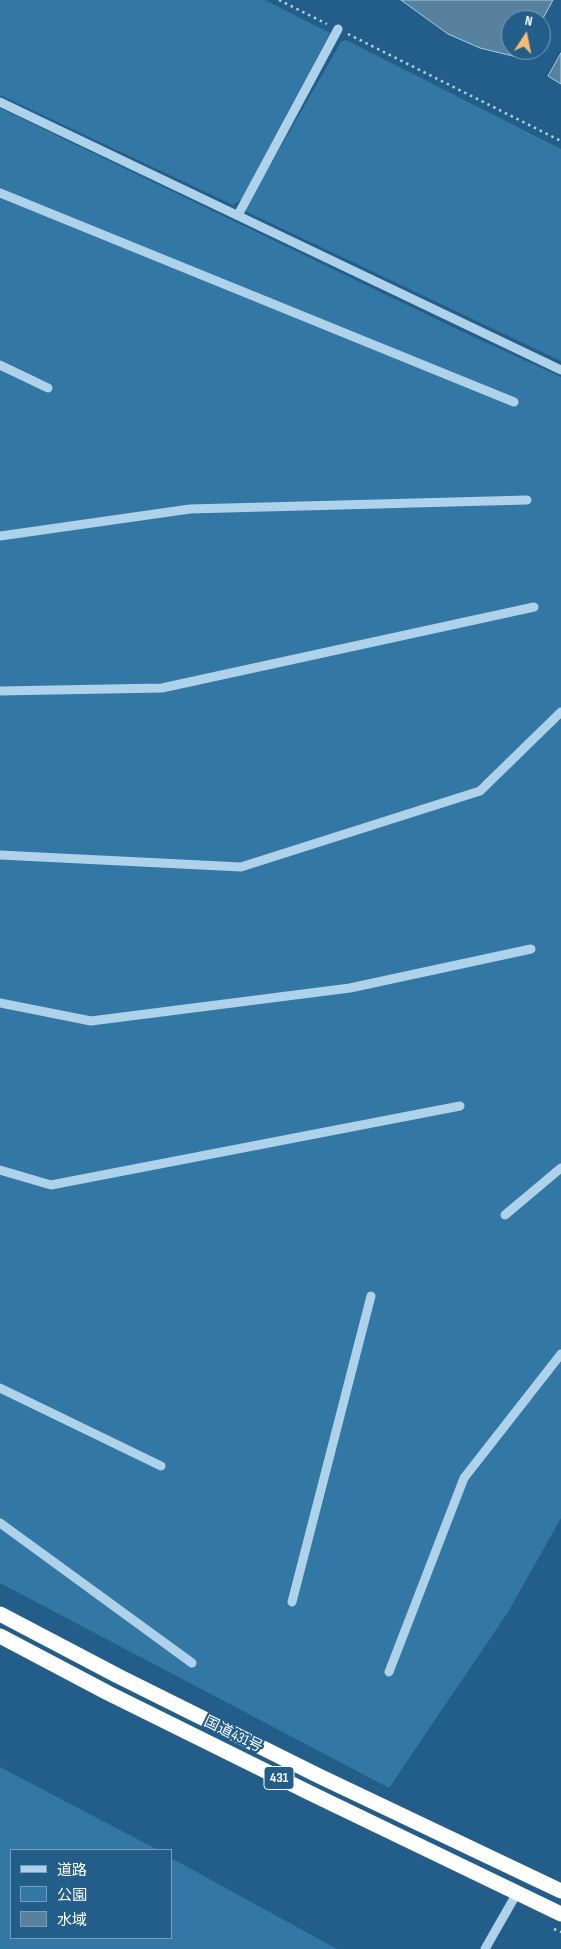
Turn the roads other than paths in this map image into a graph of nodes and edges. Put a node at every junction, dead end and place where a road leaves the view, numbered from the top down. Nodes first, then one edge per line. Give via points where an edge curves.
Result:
1 (338, 29) road end
2 (0, 102) edge
3 (0, 194) edge
4 (238, 215) junction
5 (0, 365) edge
6 (561, 370) edge
7 (48, 388) dead end
8 (514, 402) dead end
9 (527, 500) dead end
10 (0, 536) edge
11 (534, 607) dead end
12 (0, 690) edge
13 (561, 712) edge
14 (0, 855) edge
15 (531, 949) dead end
16 (0, 1003) edge
17 (460, 1106) dead end
18 (561, 1168) edge
19 (0, 1170) edge
20 (505, 1215) dead end
21 (371, 1296) dead end
22 (561, 1354) edge
23 (0, 1388) edge
24 (161, 1466) dead end
25 (0, 1522) edge
26 (292, 1602) dead end
27 (0, 1614) edge
28 (0, 1636) edge
29 (192, 1663) dead end
30 (389, 1672) dead end
31 (561, 1891) edge
32 (517, 1893) junction
33 (561, 1914) edge
34 (485, 1949) edge

1 - 4 street
2 - 4 street
3 - 8 street
4 - 6 street
5 - 7 street
9 - 10 street via 190,509
11 - 12 street via 162,688
13 - 14 street via 480,791 240,867
15 - 16 street via 350,988 91,1022
17 - 19 street via 51,1185
18 - 20 street
21 - 26 street
22 - 30 street via 464,1478
23 - 24 street
25 - 29 street
27 - 31 highway, 国道431号 / 431 via 293,1763
28 - 32 highway, 国道431号 / 431 via 108,1693
32 - 33 highway, 国道431号 / 431
32 - 34 street

